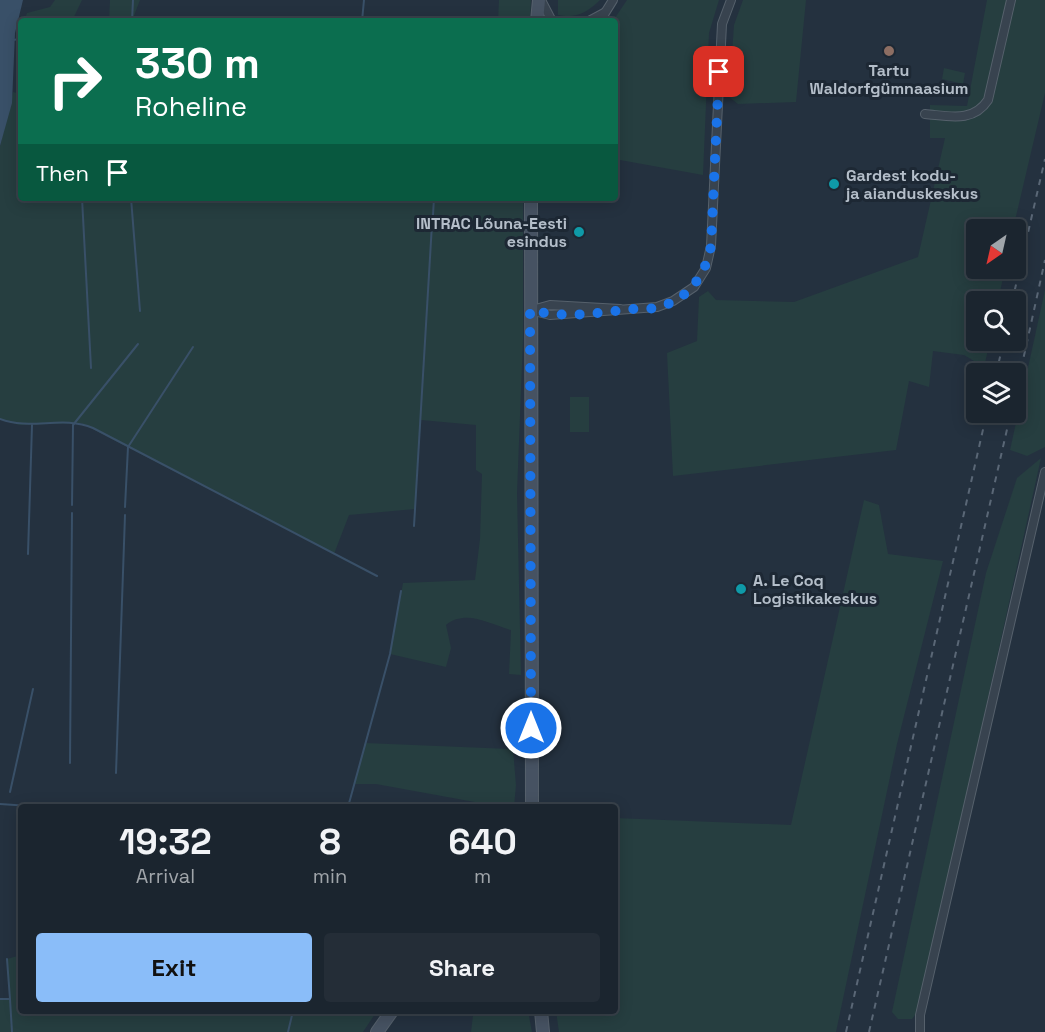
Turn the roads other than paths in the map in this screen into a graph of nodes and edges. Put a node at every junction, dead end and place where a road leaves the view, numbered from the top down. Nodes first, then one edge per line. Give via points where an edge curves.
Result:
1 (540, 0) edge
2 (614, 0) edge
3 (731, 0) edge
4 (1011, 0) edge
5 (607, 12) junction
6 (537, 18) edge
7 (550, 18) edge
8 (595, 18) edge
9 (602, 18) edge
10 (925, 114) dead end
11 (531, 201) edge
12 (530, 310) junction
13 (1045, 472) edge
14 (532, 804) edge
15 (390, 1014) edge
16 (541, 1014) edge
17 (377, 1032) edge
18 (543, 1032) edge
19 (921, 1032) edge

1 - 6 main road
1 - 7 street
2 - 5 street
3 - 12 street via 722,24 711,246 706,268 694,287 657,307 550,305
4 - 10 street via 988,100 982,109 966,117
5 - 8 street
5 - 9 street
11 - 12 main road
12 - 14 main road
13 - 19 street via 920,1015
15 - 17 main road
16 - 18 main road

